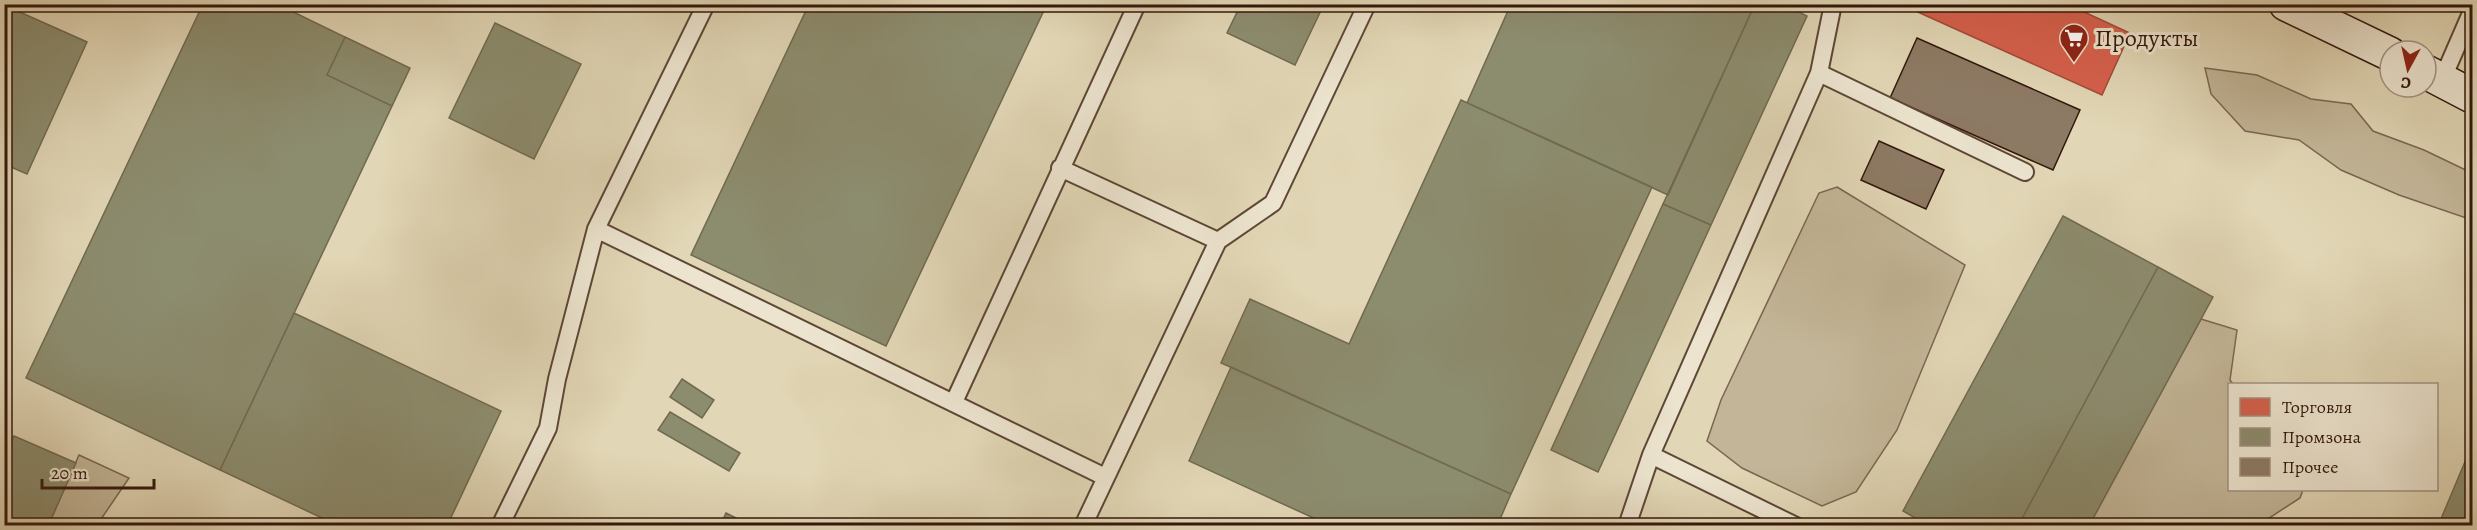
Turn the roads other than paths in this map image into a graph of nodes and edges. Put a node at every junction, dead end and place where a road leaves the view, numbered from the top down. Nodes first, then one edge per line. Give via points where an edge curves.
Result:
1 (706, 4) edge
2 (1137, 4) edge
3 (1367, 4) edge
4 (1833, 4) edge
5 (2286, 4) edge
6 (2472, 10) edge
7 (2378, 48) edge
8 (2438, 69) edge
9 (1819, 73) junction
10 (2438, 78) edge
11 (2472, 96) edge
12 (1060, 168) junction
13 (2025, 172) dead end
14 (596, 229) junction
15 (1218, 241) junction
16 (954, 402) junction
17 (1651, 455) junction
18 (1105, 477) junction
19 (500, 525) edge
20 (1083, 525) edge
21 (1627, 525) edge
22 (1796, 525) edge

1 - 14 lane
2 - 12 lane
3 - 15 lane via 1273,203
4 - 9 lane
5 - 7 street
6 - 8 lane
9 - 13 lane
9 - 17 lane
10 - 11 street
12 - 15 lane
12 - 16 lane
14 - 16 lane
14 - 19 lane via 548,428
15 - 18 lane
16 - 18 lane
17 - 21 lane
17 - 22 lane
18 - 20 lane

